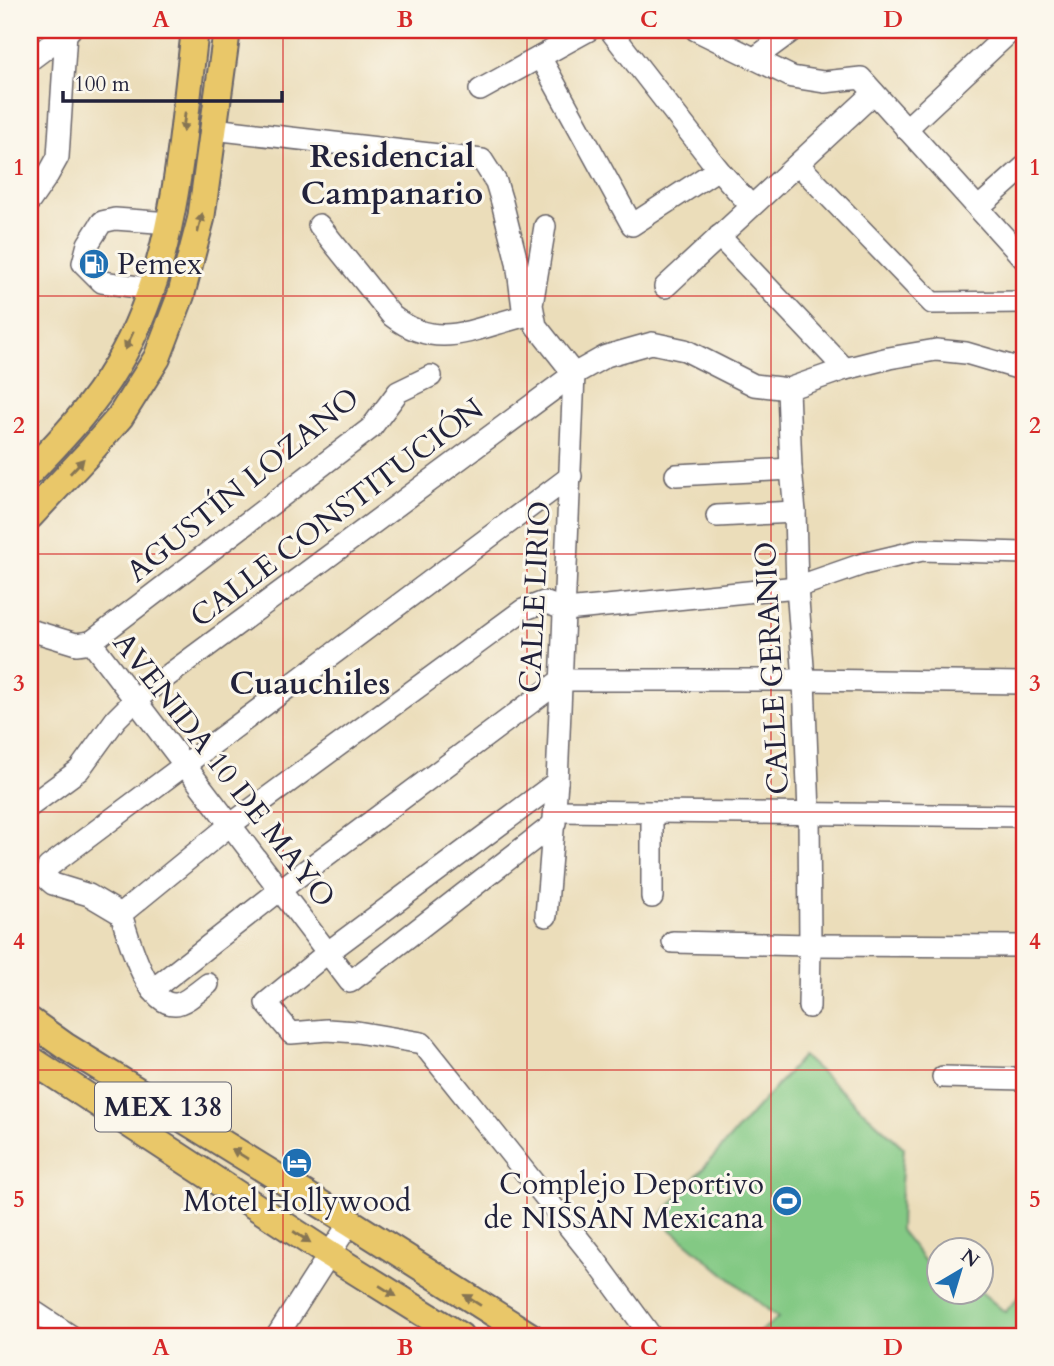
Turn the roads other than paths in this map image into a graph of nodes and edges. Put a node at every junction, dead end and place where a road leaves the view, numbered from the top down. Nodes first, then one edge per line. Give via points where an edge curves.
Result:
1 (195, 30) edge
2 (227, 30) edge
3 (589, 30) edge
4 (610, 30) edge
5 (696, 30) edge
6 (793, 30) edge
7 (1012, 30) edge
8 (68, 31) edge
9 (540, 57) junction
10 (755, 58) junction
11 (30, 60) edge
12 (480, 90) dead end
13 (874, 93) junction
14 (213, 129) junction
15 (906, 129) junction
16 (798, 163) junction
17 (1024, 167) edge
18 (718, 169) junction
19 (30, 201) edge
20 (751, 206) junction
21 (978, 208) junction
22 (170, 223) junction
23 (319, 225) dead end
24 (545, 226) dead end
25 (719, 236) junction
26 (1024, 259) edge
27 (665, 287) dead end
28 (152, 289) junction
29 (1024, 302) edge
30 (845, 369) junction
31 (1024, 370) edge
32 (574, 374) junction
33 (431, 376) dead end
34 (788, 388) junction
35 (791, 470) junction
36 (30, 472) edge
37 (676, 475) dead end
38 (571, 476) junction
39 (795, 512) junction
40 (30, 516) edge
41 (717, 516) dead end
42 (1024, 553) edge
43 (797, 587) junction
44 (566, 610) junction
45 (30, 630) edge
46 (91, 642) junction
47 (804, 680) junction
48 (561, 681) junction
49 (1024, 683) edge
50 (135, 700) junction
51 (184, 765) junction
52 (557, 782) junction
53 (30, 806) edge
54 (652, 812) junction
55 (809, 813) junction
56 (1024, 816) edge
57 (555, 817) junction
58 (230, 825) junction
59 (280, 890) junction
60 (652, 897) dead end
61 (121, 914) junction
62 (546, 916) dead end
63 (673, 942) dead end
64 (810, 945) junction
65 (1024, 946) edge
66 (327, 953) junction
67 (208, 984) dead end
68 (152, 990) junction
69 (809, 1007) dead end
70 (30, 1021) edge
71 (30, 1059) edge
72 (943, 1077) dead end
73 (1024, 1079) edge
74 (350, 1222) junction
75 (330, 1255) junction
76 (30, 1309) edge
77 (69, 1336) edge
78 (277, 1336) edge
79 (460, 1336) edge
80 (530, 1336) edge
81 (651, 1336) edge

1 -> 22 main road
2 - 14 main road
3 - 9 street
4 - 18 street
5 - 10 street
6 - 10 street
7 - 15 street
8 - 11 street
8 - 19 street via 58,157
9 - 12 street
9 - 18 street via 632,225
10 - 13 street via 792,77 824,82 861,78
13 - 15 street
13 - 16 street
14 - 23 street via 482,160 502,202 524,316 456,335 429,334 404,325
40 -> 14 main road via 120,417 157,358 181,295 201,219
15 - 21 street
16 - 20 street
16 - 29 street via 932,303
17 - 21 street
18 - 20 street
20 - 25 street
21 - 26 street
22 - 28 main road
22 - 28 street via 102,222 88,244 83,263 102,282
24 - 32 street via 532,305 536,326
25 - 27 street
25 - 30 street
28 -> 36 main road via 105,384
30 - 31 street via 936,350 966,353
30 - 34 street
32 - 34 street, CALLE CONSTITUCIÓN via 606,356 652,343 685,350 754,386
32 - 38 street, CALLE LIRIO
32 - 50 street, CALLE CONSTITUCIÓN
33 - 46 street, AGUSTÍN LOZANO via 398,393 371,428
34 - 35 street, CALLE GERANIO
35 - 37 street
35 - 39 street, CALLE GERANIO
38 - 44 street, CALLE LIRIO
38 - 51 street
39 - 41 street
39 - 43 street, CALLE GERANIO
42 - 43 street via 922,550
43 - 44 street
43 - 47 street, CALLE GERANIO
44 - 48 street, CALLE LIRIO
44 - 58 street via 544,602 523,610
45 - 46 street, AVENIDA 10 DE MAYO via 76,644
46 - 50 street, AVENIDA 10 DE MAYO
47 - 48 street
47 - 49 street
47 - 55 street, CALLE GERANIO
48 - 52 street, CALLE LIRIO
48 - 59 street
50 - 51 street, AVENIDA 10 DE MAYO
50 - 53 street, CALLE CONSTITUCIÓN via 79,770
51 - 58 street, AVENIDA 10 DE MAYO
51 - 61 street via 48,867 44,877 53,884 89,895
52 - 57 street, CALLE LIRIO
52 - 66 street
54 - 55 street
54 - 57 street
54 - 60 street
55 - 56 street
55 - 64 street, CALLE GERANIO
57 - 62 street, CALLE LIRIO
57 - 66 street, AVENIDA 10 DE MAYO via 350,982
58 - 59 street, AVENIDA 10 DE MAYO
58 - 61 street
59 - 66 street, AVENIDA 10 DE MAYO
59 - 68 street
61 - 68 street
63 - 64 street
64 - 65 street
64 - 69 street, CALLE GERANIO
66 - 81 street via 266,1003 291,1033 357,1032 422,1042
67 - 68 street via 179,1004 159,999
74 -> 70 main road, MEX 138
71 -> 75 main road, MEX 138
72 - 73 street
74 - 75 street
80 -> 74 main road, MEX 138
75 - 78 street
75 -> 79 main road, MEX 138
76 - 77 street

